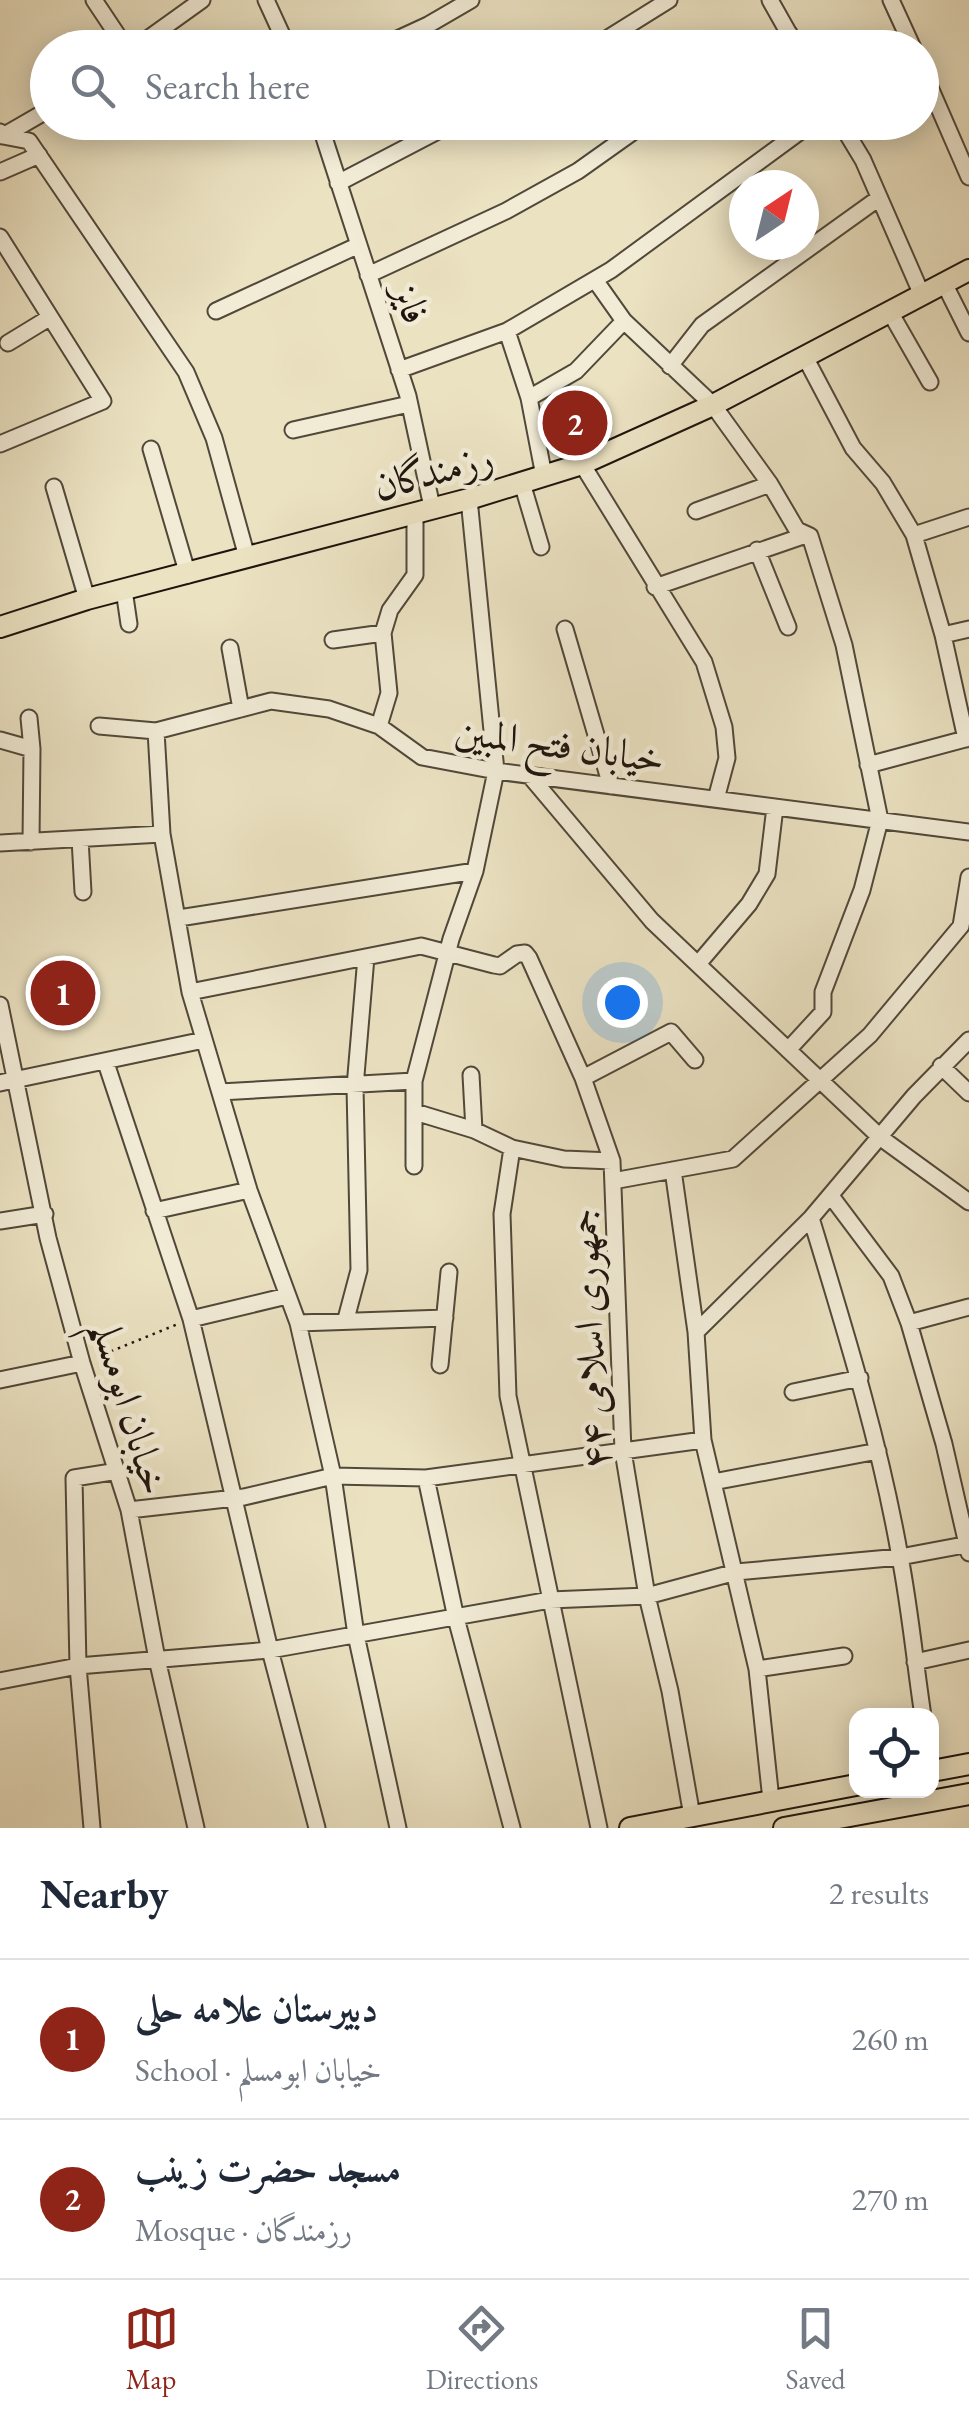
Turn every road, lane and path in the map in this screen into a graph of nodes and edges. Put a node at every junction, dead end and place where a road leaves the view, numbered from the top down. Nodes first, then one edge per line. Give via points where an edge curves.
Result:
1 (94, 0) edge
2 (202, 0) edge
3 (266, 0) edge
4 (669, 0) edge
5 (770, 0) edge
6 (891, 0) edge
7 (466, 1) edge
8 (114, 30) edge
9 (160, 30) edge
10 (280, 30) edge
11 (412, 30) edge
12 (621, 30) edge
13 (787, 30) edge
14 (905, 30) edge
15 (939, 108) edge
16 (30, 119) edge
17 (1, 134) edge
18 (325, 140) edge
19 (421, 140) edge
20 (621, 140) edge
21 (787, 140) edge
22 (851, 140) edge
23 (39, 156) junction
24 (0, 172) edge
25 (969, 177) edge
26 (338, 183) junction
27 (879, 198) junction
28 (0, 238) edge
29 (359, 245) junction
30 (969, 270) edge
31 (368, 275) junction
32 (594, 280) junction
33 (944, 283) junction
34 (922, 295) junction
35 (216, 312) dead end
36 (890, 312) junction
37 (50, 318) junction
38 (624, 321) junction
39 (507, 330) junction
40 (969, 334) edge
41 (8, 343) dead end
42 (805, 357) junction
43 (670, 366) junction
44 (399, 370) junction
45 (930, 382) dead end
46 (528, 398) junction
47 (409, 404) junction
48 (714, 405) junction
49 (293, 430) dead end
50 (0, 444) edge
51 (151, 449) dead end
52 (582, 464) junction
53 (544, 476) junction
54 (522, 482) junction
55 (770, 484) junction
56 (54, 487) dead end
57 (469, 499) junction
58 (424, 509) junction
59 (696, 511) dead end
60 (969, 518) edge
61 (806, 534) junction
62 (914, 535) junction
63 (540, 547) dead end
64 (757, 550) junction
65 (247, 558) junction
66 (188, 574) junction
67 (656, 587) junction
68 (124, 590) junction
69 (88, 599) junction
70 (130, 624) dead end
71 (0, 628) edge
72 (788, 628) dead end
73 (565, 629) dead end
74 (969, 629) edge
75 (383, 633) junction
76 (942, 635) junction
77 (333, 640) dead end
78 (230, 648) dead end
79 (241, 709) junction
80 (29, 718) dead end
81 (99, 726) dead end
82 (378, 726) junction
83 (156, 730) junction
84 (968, 738) edge
85 (0, 740) edge
86 (32, 749) junction
87 (868, 765) junction
88 (496, 771) junction
89 (528, 775) junction
90 (611, 786) junction
91 (716, 799) junction
92 (776, 807) junction
93 (880, 820) junction
94 (969, 832) edge
95 (162, 834) junction
96 (80, 839) junction
97 (30, 842) junction
98 (0, 843) edge
99 (475, 872) junction
100 (969, 877) edge
101 (83, 892) dead end
102 (179, 918) junction
103 (449, 951) junction
104 (366, 957) junction
105 (698, 964) junction
106 (190, 992) junction
107 (0, 1005) edge
108 (204, 1040) junction
109 (969, 1040) edge
110 (788, 1050) junction
111 (695, 1060) dead end
112 (106, 1062) junction
113 (941, 1066) junction
114 (471, 1075) dead end
115 (583, 1078) junction
116 (414, 1081) junction
117 (8, 1082) edge
118 (822, 1082) junction
119 (355, 1086) junction
120 (220, 1092) junction
121 (969, 1093) edge
122 (415, 1112) junction
123 (474, 1130) junction
124 (881, 1138) junction
125 (512, 1148) junction
126 (612, 1161) junction
127 (414, 1166) dead end
128 (673, 1170) junction
129 (613, 1180) junction
130 (249, 1190) junction
131 (831, 1196) junction
132 (969, 1202) edge
133 (154, 1211) junction
134 (45, 1214) junction
135 (811, 1218) junction
136 (0, 1221) edge
137 (449, 1272) dead end
138 (287, 1296) junction
139 (969, 1307) edge
140 (445, 1318) junction
141 (191, 1319) junction
142 (346, 1319) junction
143 (908, 1322) junction
144 (298, 1323) junction
145 (696, 1332) junction
146 (82, 1363) junction
147 (440, 1365) dead end
148 (860, 1378) junction
149 (0, 1380) edge
150 (793, 1392) dead end
151 (703, 1440) junction
152 (623, 1451) junction
153 (878, 1451) junction
154 (522, 1465) junction
155 (118, 1472) junction
156 (333, 1476) junction
157 (426, 1478) junction
158 (714, 1482) junction
159 (232, 1497) junction
160 (129, 1510) junction
161 (969, 1548) edge
162 (900, 1557) junction
163 (736, 1572) junction
164 (647, 1596) junction
165 (550, 1600) junction
166 (456, 1618) junction
167 (356, 1636) junction
168 (270, 1650) junction
169 (969, 1650) edge
170 (844, 1656) dead end
171 (158, 1659) junction
172 (915, 1662) junction
173 (78, 1666) junction
174 (756, 1670) junction
175 (0, 1681) edge
176 (922, 1708) edge
177 (969, 1764) edge
178 (939, 1770) edge
179 (849, 1786) edge
180 (969, 1794) edge
181 (772, 1800) junction
182 (692, 1816) junction
183 (875, 1819) edge
184 (92, 1828) edge
185 (196, 1828) edge
186 (317, 1828) edge
187 (398, 1828) edge
188 (512, 1828) edge
189 (599, 1828) edge
190 (630, 1828) edge
191 (784, 1828) edge

1 - 8 street
2 - 9 street
3 - 10 street
4 - 12 street
5 - 13 street
6 - 14 street
7 - 11 street
15 - 25 street
16 - 17 street
17 - 23 street via 29,140
18 - 26 street, فایز
19 - 26 street
20 - 31 street via 506,211
21 - 32 street
22 - 27 street
23 - 24 street
23 - 65 street via 186,372 214,438
26 - 29 street, فایز
27 - 34 street
27 - 43 street via 702,325
28 - 37 street
29 - 31 street, فایز
29 - 35 street
30 - 33 main road, رزمندگان
31 - 44 street, فایز
32 - 38 street
32 - 39 street
33 - 34 main road, رزمندگان
33 - 40 street
34 - 36 main road, رزمندگان
36 - 42 main road, رزمندگان
36 - 45 street
37 - 41 street
37 - 50 street via 103,401
38 - 43 street
38 - 46 street via 576,371
39 - 44 street
39 - 46 street
42 - 48 main road, رزمندگان
42 - 62 street via 853,448 884,482
43 - 48 street
44 - 47 street, فایز
46 - 53 street
47 - 49 street
47 - 58 street, فایز
48 - 52 main road, رزمندگان
48 - 55 street
51 - 66 street
52 - 53 main road, رزمندگان
52 - 67 street
53 - 54 main road, رزمندگان
54 - 57 main road, رزمندگان
54 - 63 street
55 - 59 street
55 - 61 street
56 - 69 street
57 - 58 main road, رزمندگان
57 - 88 street
58 - 65 main road, رزمندگان
58 - 75 street, فایز via 415,575
60 - 62 street
61 - 64 street
61 - 87 street via 844,646
62 - 76 street
64 - 67 street
64 - 72 street
65 - 66 main road, رزمندگان
66 - 68 main road, رزمندگان
67 - 91 street via 704,662 724,728 727,758
68 - 69 main road, رزمندگان
68 - 70 street
69 - 71 main road, رزمندگان
73 - 90 street
74 - 76 street
75 - 77 street
75 - 82 street via 389,692
76 - 84 street
78 - 79 street
79 - 82 street, خیابان فتح المبین via 271,701 329,708
79 - 83 street, خیابان فتح المبین
80 - 86 street
81 - 83 street, خیابان فتح المبین
82 - 88 street, خیابان فتح المبین via 422,757
83 - 95 street
84 - 87 street
85 - 86 street
86 - 97 street
87 - 93 street
88 - 89 street, خیابان فتح المبین
88 - 99 street
89 - 90 street, خیابان فتح المبین
89 - 105 street via 652,921
90 - 91 street, خیابان فتح المبین
91 - 92 street, خیابان فتح المبین
92 - 93 street, خیابان فتح المبین
92 - 105 street via 767,874
93 - 94 street, خیابان فتح المبین
93 - 110 street via 823,992 823,1012
95 - 96 street
95 - 102 street
96 - 97 street
96 - 101 street
97 - 98 street
99 - 102 street
99 - 103 street
100 - 118 street via 961,926
102 - 106 street
103 - 104 street via 422,946
103 - 115 street, جمهوری اسلامی ۴۴ via 500,966 525,953
103 - 116 street
104 - 106 street
104 - 119 street
105 - 110 street
106 - 108 street
107 - 117 street, خیابان ابومسلم
108 - 112 street
108 - 120 street
109 - 113 street
110 - 118 street
111 - 115 street via 671,1032
112 - 117 street
112 - 133 street
113 - 121 street
113 - 124 street
114 - 123 street
115 - 126 street, جمهوری اسلامی ۴۴
116 - 119 street
116 - 122 street
117 - 134 street, خیابان ابومسلم
118 - 124 street
118 - 128 street via 732,1159
119 - 120 street
119 - 142 street via 359,1270
120 - 130 street
122 - 123 street
122 - 127 street
123 - 125 street
124 - 131 street
124 - 132 street
125 - 126 street via 564,1160
125 - 154 street via 502,1214 504,1320 508,1396
126 - 129 street, جمهوری اسلامی ۴۴
128 - 129 street
128 - 145 street
129 - 152 street, جمهوری اسلامی ۴۴
130 - 133 street
130 - 138 street
131 - 135 street
131 - 143 street via 891,1276
133 - 141 street
134 - 136 street
134 - 146 street, خیابان ابومسلم
135 - 145 street
135 - 148 street
137 - 140 street
138 - 141 street
138 - 144 street
139 - 143 street
140 - 142 street
140 - 147 street
141 - 146 path
141 - 159 street
142 - 144 street
143 - 161 street
144 - 156 street
145 - 151 street
146 - 149 street
146 - 155 street, خیابان ابومسلم
148 - 150 street
148 - 153 street
151 - 152 street
151 - 158 street
152 - 154 street
152 - 164 street, جمهوری اسلامی ۴۴
153 - 158 street
153 - 162 street
154 - 157 street
154 - 165 street
155 - 160 street, خیابان ابومسلم
155 - 173 street via 74,1478
156 - 157 street
156 - 159 street
156 - 167 street
157 - 166 street
158 - 163 street
159 - 160 street
159 - 168 street
160 - 171 street, خیابان ابومسلم
161 - 162 street
162 - 163 street
162 - 172 street
163 - 164 street
163 - 174 street
164 - 165 street
164 - 182 street, جمهوری اسلامی ۴۴
165 - 166 street
165 - 189 street
166 - 167 street
166 - 188 street
167 - 168 street
167 - 187 street
168 - 171 street
168 - 186 street
169 - 172 street
170 - 174 street
171 - 173 street
171 - 185 street, خیابان ابومسلم
172 - 176 street
173 - 175 street
173 - 184 street
174 - 181 street
177 - 178 main road
179 - 181 main road
180 - 183 main road
181 - 182 main road
182 - 190 main road
183 - 191 main road

